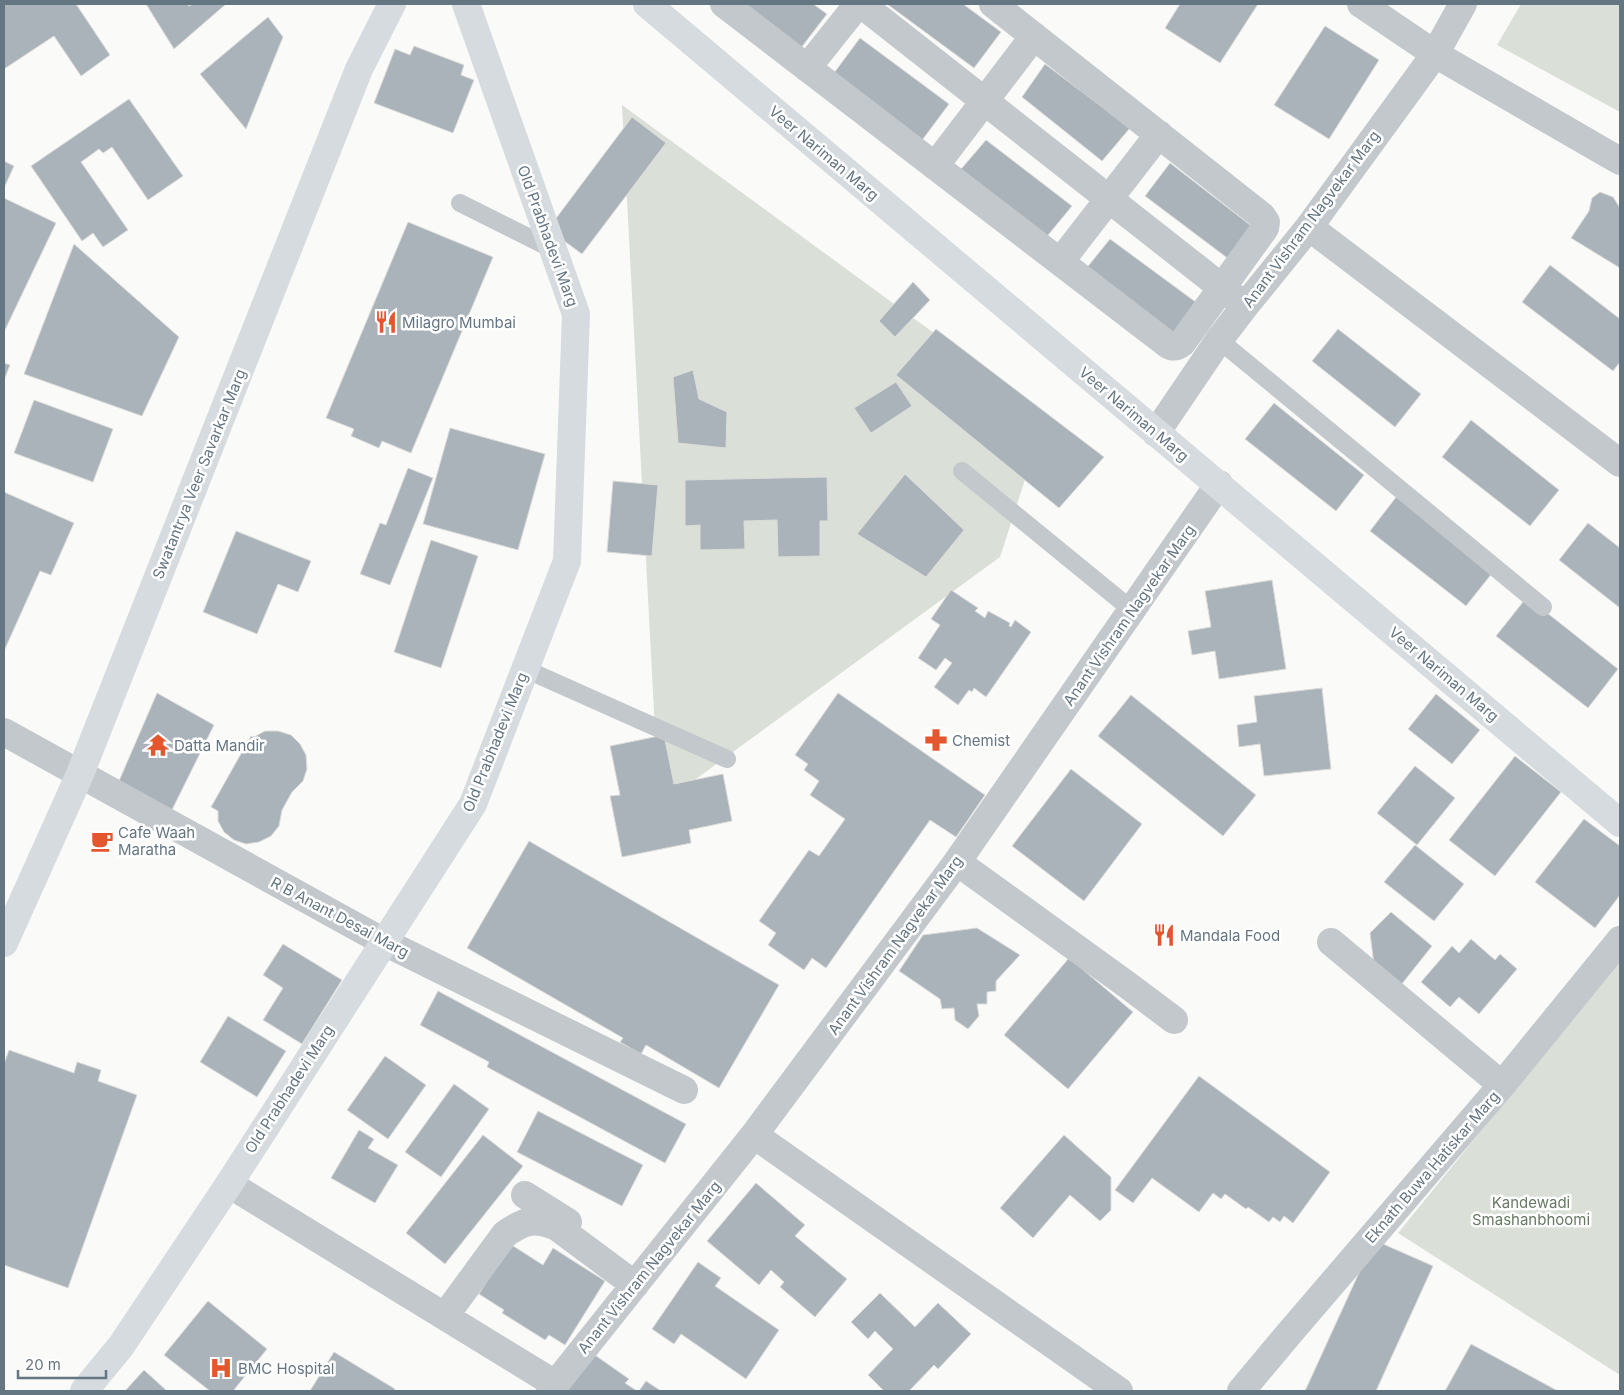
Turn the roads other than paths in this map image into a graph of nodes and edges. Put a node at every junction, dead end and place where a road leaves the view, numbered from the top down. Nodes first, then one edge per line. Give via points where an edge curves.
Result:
1 (392, 4) edge
2 (466, 4) edge
3 (647, 4) edge
4 (724, 4) edge
5 (860, 4) edge
6 (993, 4) edge
7 (1361, 4) edge
8 (1463, 4) edge
9 (1034, 36) junction
10 (1435, 54) junction
11 (807, 68) junction
12 (984, 101) junction
13 (1159, 134) junction
14 (1620, 161) edge
15 (935, 166) junction
16 (1109, 199) junction
17 (460, 202) dead end
18 (1309, 227) junction
19 (552, 249) junction
20 (1060, 262) junction
21 (1222, 288) junction
22 (1245, 306) junction
23 (1219, 340) junction
24 (1156, 433) junction
25 (1620, 463) edge
26 (962, 471) dead end
27 (1219, 484) junction
28 (1543, 607) dead end
29 (1132, 610) junction
30 (525, 669) junction
31 (4, 732) edge
32 (727, 759) dead end
33 (80, 774) junction
34 (1620, 823) edge
35 (957, 862) junction
36 (1620, 940) edge
37 (384, 942) junction
38 (1331, 942) dead end
39 (4, 943) edge
40 (1174, 1020) dead end
41 (1502, 1085) junction
42 (684, 1090) dead end
43 (754, 1135) junction
44 (229, 1184) junction
45 (525, 1194) dead end
46 (640, 1278) junction
47 (445, 1316) junction
48 (553, 1387) edge
49 (84, 1391) edge
50 (1119, 1391) edge
51 (1241, 1391) edge

1 - 33 street, Swatantrya Veer Savarkar Marg via 355,78
2 - 19 street, Old Prabhadevi Marg
3 - 24 street, Veer Nariman Marg
4 - 11 street
5 - 11 street
5 - 12 street
6 - 9 street
7 - 10 street
8 - 10 street, Anant Vishram Nagvekar Marg
9 - 12 street
9 - 13 street
10 - 14 street
10 - 18 street, Anant Vishram Nagvekar Marg
11 - 15 street
12 - 15 street
12 - 16 street
13 - 16 street
13 - 21 street via 1266,222
15 - 20 street
16 - 20 street
16 - 21 street
17 - 19 lane
18 - 22 street, Anant Vishram Nagvekar Marg
18 - 25 street
19 - 30 street, Old Prabhadevi Marg via 576,314 566,561
20 - 21 street via 1172,347 1182,342
21 - 22 street
22 - 23 street, Anant Vishram Nagvekar Marg
23 - 24 street, Anant Vishram Nagvekar Marg
23 - 28 lane
24 - 27 street, Veer Nariman Marg
26 - 29 lane
27 - 29 street, Anant Vishram Nagvekar Marg
27 - 34 street, Veer Nariman Marg
29 - 35 street, Anant Vishram Nagvekar Marg
30 - 32 lane
30 - 37 street, Old Prabhadevi Marg via 473,804
31 - 33 street, R B Anant Desai Marg
33 - 37 street, R B Anant Desai Marg
33 - 39 street, Swatantrya Veer Savarkar Marg
35 - 40 street
35 - 43 street, Anant Vishram Nagvekar Marg
36 - 41 street, Eknath Buwa Hatiskar Marg
37 - 42 street, R B Anant Desai Marg
37 - 44 street, Old Prabhadevi Marg
38 - 41 street
41 - 51 street, Eknath Buwa Hatiskar Marg
43 - 46 street, Anant Vishram Nagvekar Marg
43 - 50 street
44 - 47 street
44 - 49 street, Old Prabhadevi Marg via 121,1346
45 - 46 street
46 - 47 street via 556,1227 544,1221 529,1221 504,1234
46 - 48 street, Anant Vishram Nagvekar Marg
47 - 48 street

